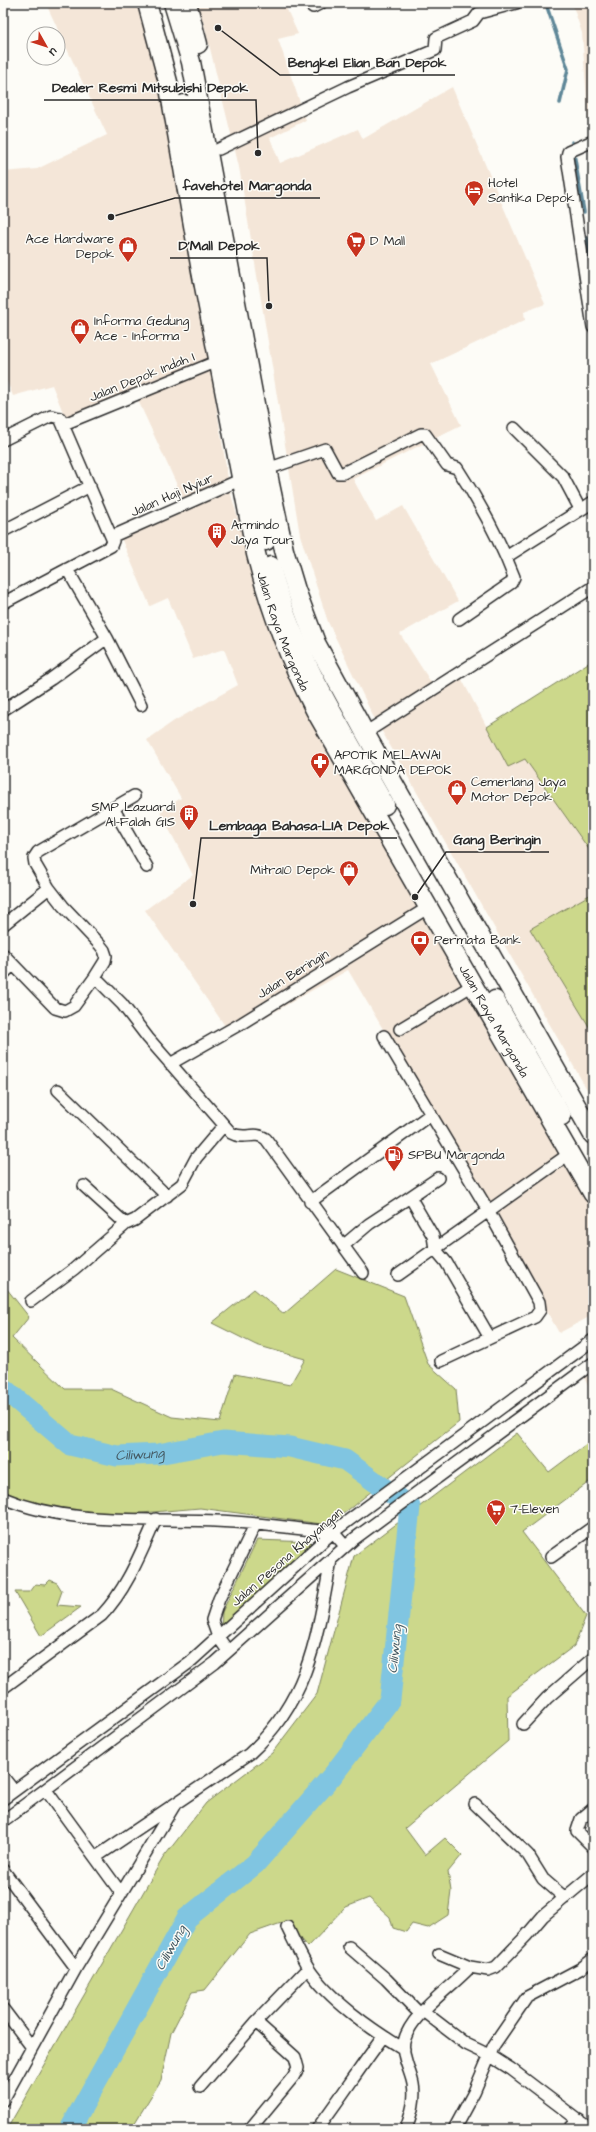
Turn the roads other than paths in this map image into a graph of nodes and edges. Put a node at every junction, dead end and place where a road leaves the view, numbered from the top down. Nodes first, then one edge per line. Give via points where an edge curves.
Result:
1 (147, 3) edge
2 (158, 3) edge
3 (173, 3) edge
4 (187, 3) edge
5 (308, 3) edge
6 (321, 3) edge
7 (516, 3) edge
8 (184, 64) junction
9 (593, 141) edge
10 (219, 149) junction
11 (593, 327) edge
12 (224, 359) junction
13 (64, 424) junction
14 (514, 428) dead end
15 (3, 440) edge
16 (248, 477) junction
17 (275, 478) junction
18 (90, 486) junction
19 (593, 502) edge
20 (580, 509) junction
21 (3, 531) edge
22 (113, 536) junction
23 (506, 557) junction
24 (67, 569) junction
25 (593, 587) edge
26 (3, 603) edge
27 (459, 619) dead end
28 (108, 638) junction
29 (141, 705) dead end
30 (322, 707) junction
31 (3, 710) edge
32 (369, 731) junction
33 (134, 796) dead end
34 (113, 808) junction
35 (147, 867) dead end
36 (49, 888) junction
37 (429, 907) junction
38 (3, 925) edge
39 (3, 954) edge
40 (13, 965) junction
41 (3, 974) edge
42 (95, 977) junction
43 (473, 985) junction
44 (400, 1029) dead end
45 (384, 1036) dead end
46 (170, 1064) junction
47 (58, 1090) dead end
48 (593, 1112) edge
49 (431, 1114) junction
50 (224, 1125) junction
51 (593, 1135) edge
52 (569, 1154) junction
53 (593, 1171) edge
54 (438, 1178) dead end
55 (84, 1186) dead end
56 (593, 1194) edge
57 (167, 1196) junction
58 (410, 1197) junction
59 (310, 1202) junction
60 (489, 1209) junction
61 (126, 1224) junction
62 (344, 1246) junction
63 (435, 1249) junction
64 (363, 1273) dead end
65 (398, 1275) dead end
66 (32, 1301) dead end
67 (490, 1338) junction
68 (593, 1340) edge
69 (441, 1361) dead end
70 (593, 1363) edge
71 (3, 1498) edge
72 (156, 1519) junction
73 (255, 1525) junction
74 (593, 1527) edge
75 (333, 1532) junction
76 (350, 1542) junction
77 (551, 1557) dead end
78 (331, 1560) junction
79 (218, 1637) junction
80 (228, 1651) junction
81 (593, 1658) edge
82 (3, 1688) edge
83 (523, 1724) dead end
84 (3, 1777) edge
85 (46, 1790) junction
86 (14, 1792) junction
87 (3, 1799) edge
88 (176, 1802) junction
89 (475, 1804) dead end
90 (593, 1809) edge
91 (3, 1821) edge
92 (593, 1847) edge
93 (96, 1857) junction
94 (3, 1870) edge
95 (593, 1874) edge
96 (121, 1893) junction
97 (565, 1898) junction
98 (287, 1927) dead end
99 (349, 1947) dead end
100 (439, 1954) dead end
101 (593, 1959) edge
102 (470, 1967) junction
103 (76, 1968) junction
104 (308, 1968) junction
105 (3, 2009) edge
106 (421, 2013) junction
107 (256, 2022) junction
108 (383, 2037) junction
109 (31, 2046) junction
110 (404, 2049) junction
111 (489, 2054) junction
112 (200, 2087) dead end
113 (3, 2100) edge
114 (578, 2120) junction
115 (250, 2129) edge
116 (317, 2129) edge
117 (406, 2129) edge
118 (454, 2129) edge
119 (569, 2129) edge
120 (590, 2129) edge

1 - 8 highway, Jalan Raya Margonda
2 - 8 highway, Jalan Raya Margonda
3 - 8 highway, Jalan Raya Margonda
4 - 8 highway, Jalan Raya Margonda
5 - 6 street via 313,7
7 - 10 street via 479,12 473,21 436,38 435,50 348,87
8 - 10 highway, Jalan Raya Margonda
8 - 12 highway, Jalan Raya Margonda
8 - 17 highway, Jalan Raya Margonda
9 - 11 street via 568,152 568,172
10 - 17 highway, Jalan Raya Margonda
12 - 13 street, Jalan Depok Indah I
12 - 16 highway, Jalan Raya Margonda
13 - 15 street via 60,418 50,416
13 - 18 street
14 - 20 street via 562,477
16 - 22 street, Jalan Haji Nyiur
16 - 30 highway, Jalan Raya Margonda via 278,591
17 - 23 street via 325,448 338,473 344,473 425,434 447,465 457,468 478,500
17 - 32 highway, Jalan Raya Margonda via 284,550 303,610 316,643
18 - 21 street
18 - 22 street
19 - 20 street
20 - 23 street
22 - 24 street via 111,546
23 - 27 street via 514,580
24 - 26 street
24 - 28 street
25 - 32 street
28 - 29 street
28 - 31 street via 51,680
30 - 37 highway, Jalan Raya Margonda
30 - 53 highway, Jalan Raya Margonda via 517,1036
32 - 48 highway, Jalan Raya Margonda
32 - 51 highway, Jalan Raya Margonda
33 - 34 street
34 - 35 street
34 - 36 street via 35,855 35,864
36 - 38 street
36 - 42 street via 74,920 104,950 105,961
37 - 43 highway, Jalan Raya Margonda
37 - 46 street, Jalan Beringin
39 - 40 street
40 - 41 street
40 - 42 street via 49,1003 61,1011 74,1006
42 - 46 street via 122,1004
43 - 44 street
43 - 52 highway, Jalan Raya Margonda
45 - 49 street
46 - 50 street
47 - 57 street
49 - 59 street
49 - 60 street
50 - 57 street via 196,1158 182,1184
50 - 59 street via 236,1136 246,1137 254,1134 266,1139
52 - 56 highway, Jalan Raya Margonda
52 - 60 street
54 - 58 street
55 - 61 street
57 - 61 street
58 - 62 street via 370,1224
58 - 63 street via 433,1236
59 - 62 street
60 - 63 street
60 - 67 street via 540,1306 535,1317
61 - 66 street
62 - 64 street
63 - 65 street
63 - 67 street via 446,1262
67 - 69 street
68 - 75 street, Jalan Pesona Khayangan
70 - 76 street
71 - 72 street via 71,1516
72 - 73 street
72 - 82 street via 133,1568 111,1606
73 - 75 street
73 - 79 street via 213,1616 213,1625
74 - 77 street
75 - 76 street
75 - 79 street, Jalan Pesona Khayangan
76 - 78 street
78 - 80 street
78 - 88 street via 312,1654 298,1690 282,1718 267,1737 248,1754
79 - 80 street
79 - 86 street, Jalan Pesona Khayangan via 190,1662
80 - 85 street
81 - 83 street
84 - 86 street
85 - 91 street
85 - 93 street
86 - 87 street, Jalan Pesona Khayangan
88 - 93 street
88 - 96 street
89 - 97 street via 528,1855 543,1879
90 - 92 street via 581,1819 577,1830
93 - 96 street
94 - 103 street
95 - 97 street
96 - 103 street
97 - 102 street via 543,1916 496,1967 488,1970
98 - 104 street
99 - 106 street
100 - 102 street
101 - 111 street via 580,1970 527,1997
102 - 106 street
103 - 109 street
104 - 107 street
104 - 108 street via 343,2006
105 - 109 street
106 - 110 street via 406,2036
106 - 111 street via 466,2044
107 - 112 street
107 - 115 street via 295,2057 298,2068
108 - 110 street
108 - 116 street via 351,2078 339,2100
109 - 113 street
110 - 117 street via 414,2094 414,2106
111 - 114 street
111 - 118 street via 474,2092
114 - 119 street
114 - 120 street

